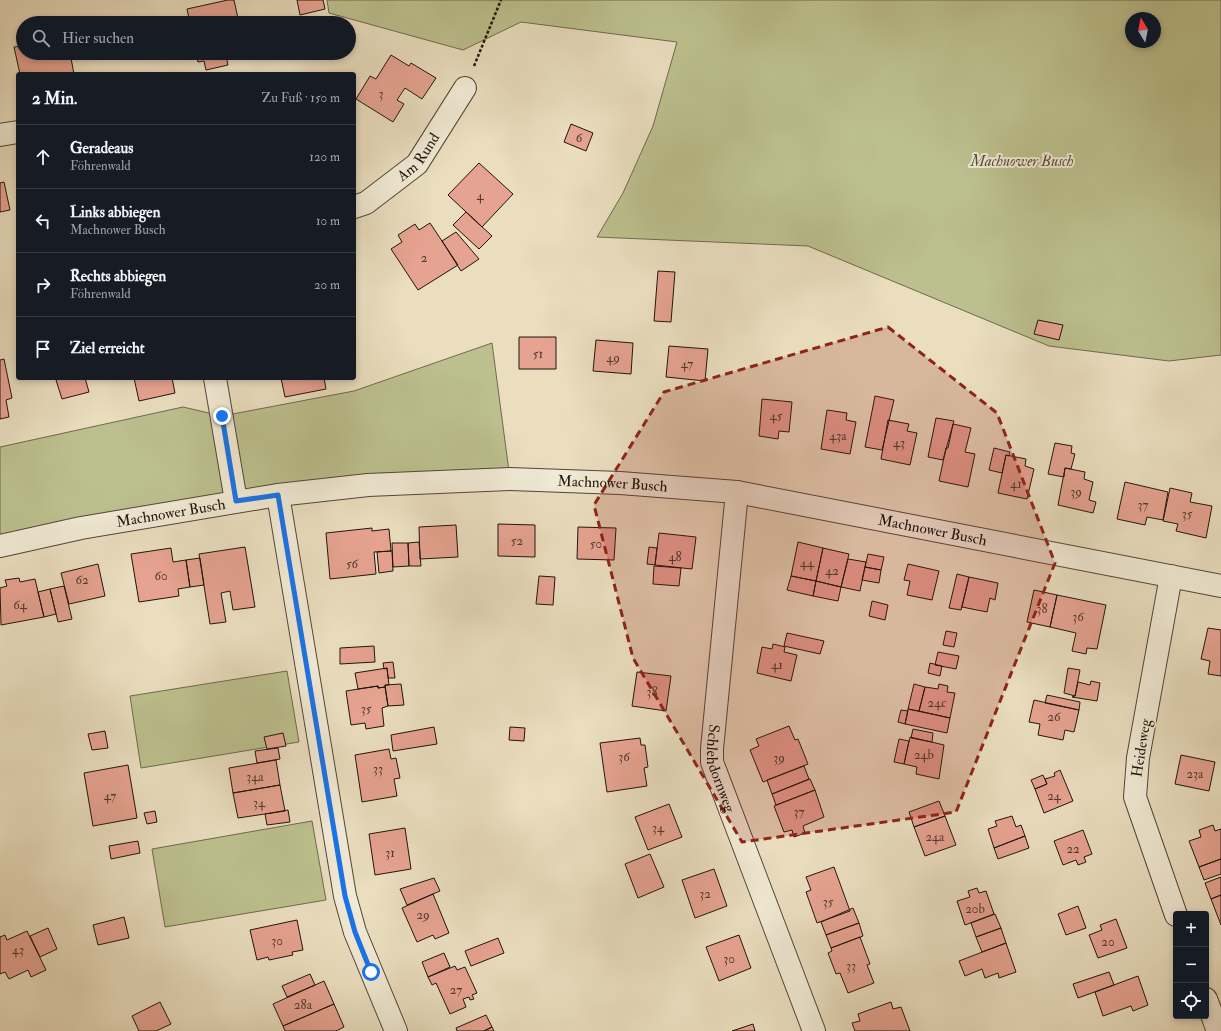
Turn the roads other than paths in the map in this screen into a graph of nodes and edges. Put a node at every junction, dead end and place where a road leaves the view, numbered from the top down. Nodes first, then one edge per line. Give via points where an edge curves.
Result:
1 (465, 88) road end
2 (16, 132) edge
3 (0, 135) edge
4 (356, 206) edge
5 (215, 380) edge
6 (737, 492) junction
7 (278, 495) junction
8 (236, 501) junction
9 (0, 546) edge
10 (1171, 576) junction
11 (1221, 586) edge
12 (1175, 911) edge
13 (1209, 1007) edge
14 (396, 1031) edge
15 (814, 1031) edge
16 (1218, 1031) edge

1 - 4 street, Am Rund via 418,164 366,203
2 - 3 street
5 - 8 street
6 - 7 street, Machnower Busch via 620,483 510,479 368,485
6 - 10 street, Machnower Busch
6 - 15 street, Schlehdornweg via 712,762
7 - 8 street, Machnower Busch
7 - 14 street via 345,896 355,932
8 - 9 street, Machnower Busch via 81,528
10 - 11 street, Machnower Busch
10 - 12 street, Heideweg via 1138,758 1135,797
13 - 16 street

